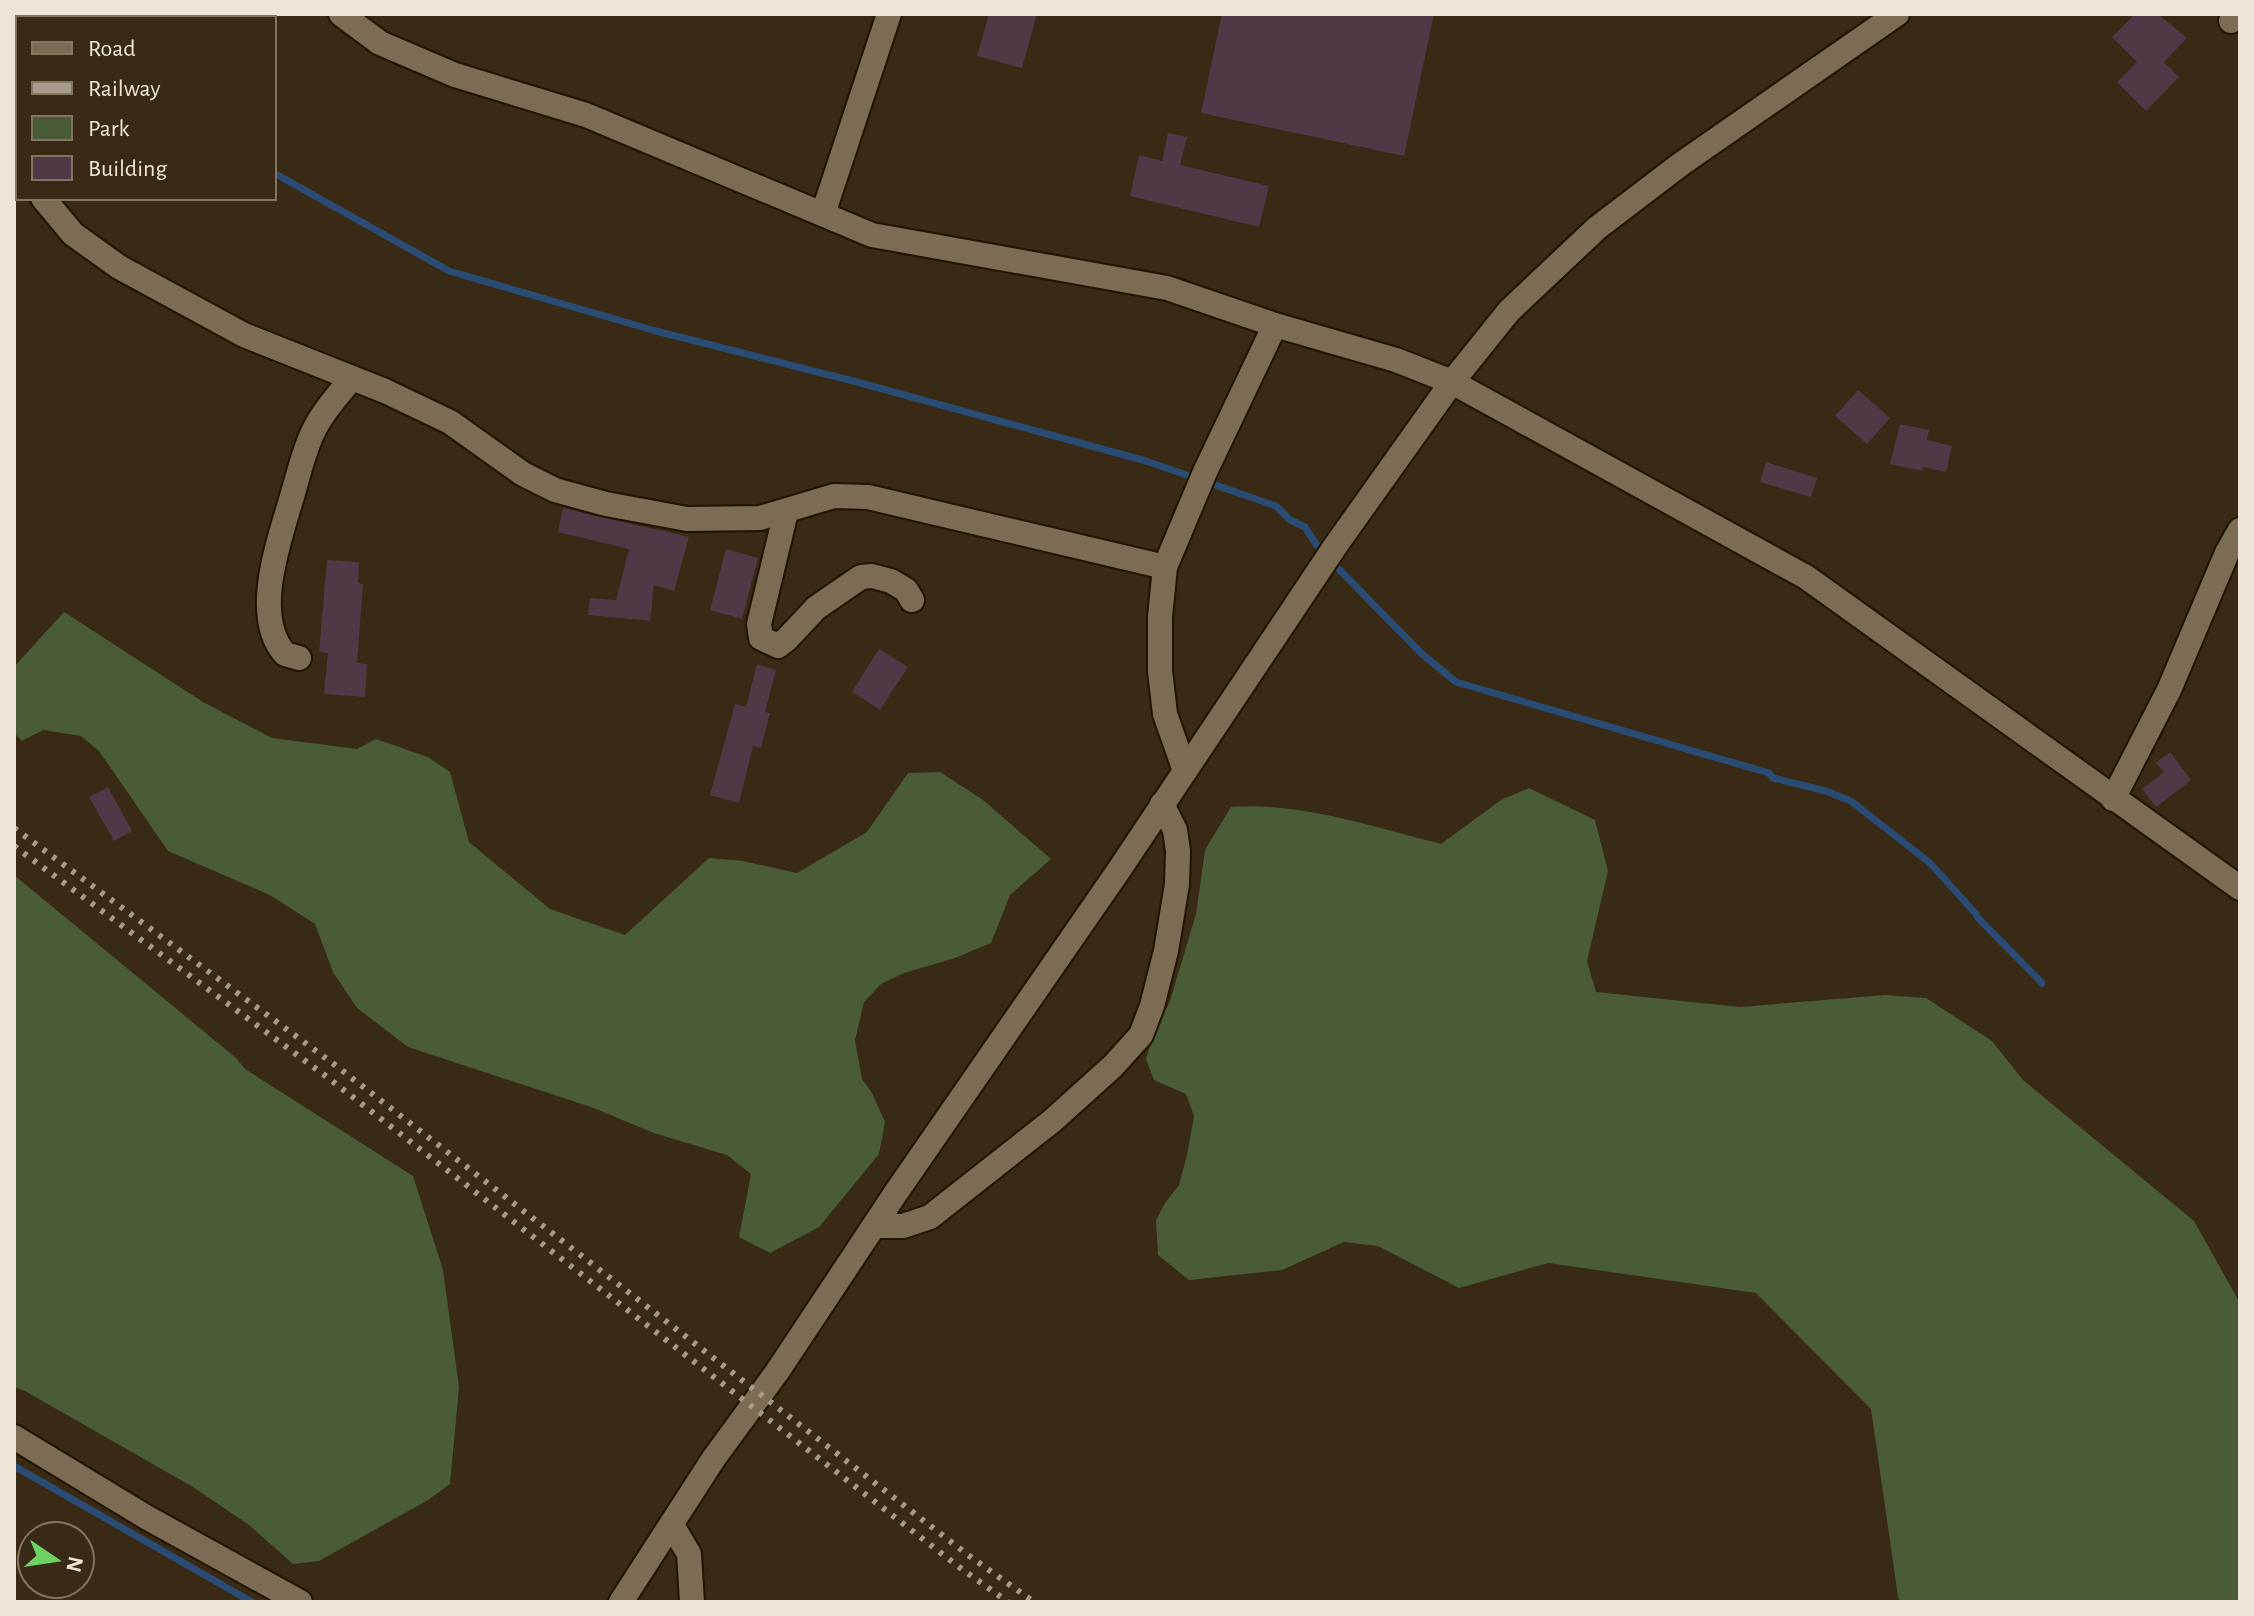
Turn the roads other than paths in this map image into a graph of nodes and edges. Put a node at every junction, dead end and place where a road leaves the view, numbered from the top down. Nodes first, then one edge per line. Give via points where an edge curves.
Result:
1 (341, 14) edge
2 (889, 14) edge
3 (1897, 14) edge
4 (45, 200) edge
5 (823, 214) junction
6 (1275, 325) junction
7 (352, 378) junction
8 (1452, 382) junction
9 (786, 512) junction
10 (2240, 530) edge
11 (1165, 567) junction
12 (912, 600) dead end
13 (299, 658) dead end
14 (1185, 771) junction
15 (2113, 799) junction
16 (1162, 804) junction
17 (2240, 888) edge
18 (874, 1226) junction
19 (14, 1437) edge
20 (672, 1525) junction
21 (300, 1602) edge
22 (621, 1602) edge
23 (692, 1602) edge

1 - 5 street via 380,43 455,75 586,115
2 - 5 street
3 - 8 street via 1597,228 1509,311
4 - 7 street via 73,234 119,267 244,335
5 - 6 street via 872,235 1167,288
6 - 8 street
6 - 11 street
7 - 9 street via 450,422 555,490 687,519 760,518
7 - 13 street via 313,431 274,558 273,631 285,654
8 - 14 street
8 - 15 street via 1806,577
9 - 11 street via 834,496 868,497
9 - 12 street via 759,624 761,638 778,646 816,608 861,577 891,581
10 - 15 street via 2169,690
11 - 14 street via 1160,617 1163,699
14 - 16 street
15 - 17 street
16 - 18 street
16 - 18 street via 1175,830 1177,884 1166,951 1141,1035 1052,1121 930,1217 903,1226
18 - 20 street
19 - 21 street
20 - 22 street
20 - 23 street via 689,1554

